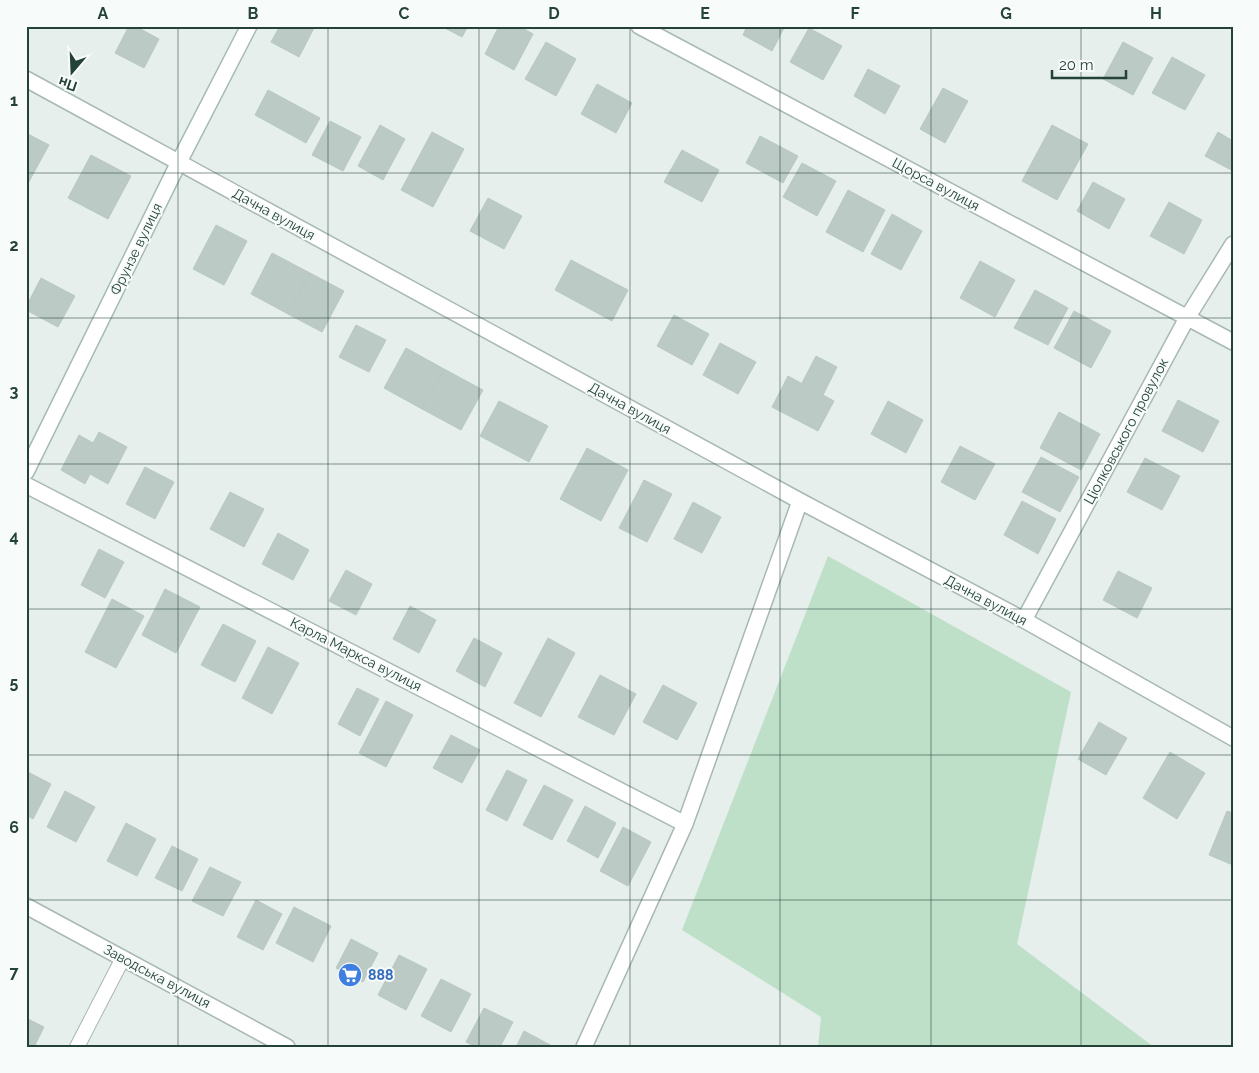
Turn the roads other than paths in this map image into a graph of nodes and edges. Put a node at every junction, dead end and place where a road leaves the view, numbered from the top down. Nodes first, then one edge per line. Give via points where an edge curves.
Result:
1 (249, 26) edge
2 (639, 26) edge
3 (26, 79) edge
4 (179, 162) junction
5 (1233, 244) edge
6 (1187, 318) junction
7 (1233, 342) edge
8 (26, 472) edge
9 (26, 485) edge
10 (800, 501) junction
11 (1024, 620) junction
12 (1233, 738) edge
13 (686, 824) junction
14 (26, 906) edge
15 (123, 958) junction
16 (77, 1047) edge
17 (287, 1047) edge
18 (584, 1047) edge

1 - 4 street, Фрунзе вулиця
2 - 6 street, Щорса вулиця
3 - 4 street, Дачна вулиця
4 - 8 street, Фрунзе вулиця
4 - 10 street, Дачна вулиця
5 - 6 street, Ціолковського провулок
6 - 7 street, Щорса вулиця
6 - 11 street, Ціолковського провулок
9 - 13 street, Карла Маркса вулиця
10 - 11 street, Дачна вулиця
10 - 13 street
11 - 12 street, Дачна вулиця
13 - 18 street
14 - 15 street, Заводська вулиця
15 - 16 lane
15 - 17 street, Заводська вулиця

